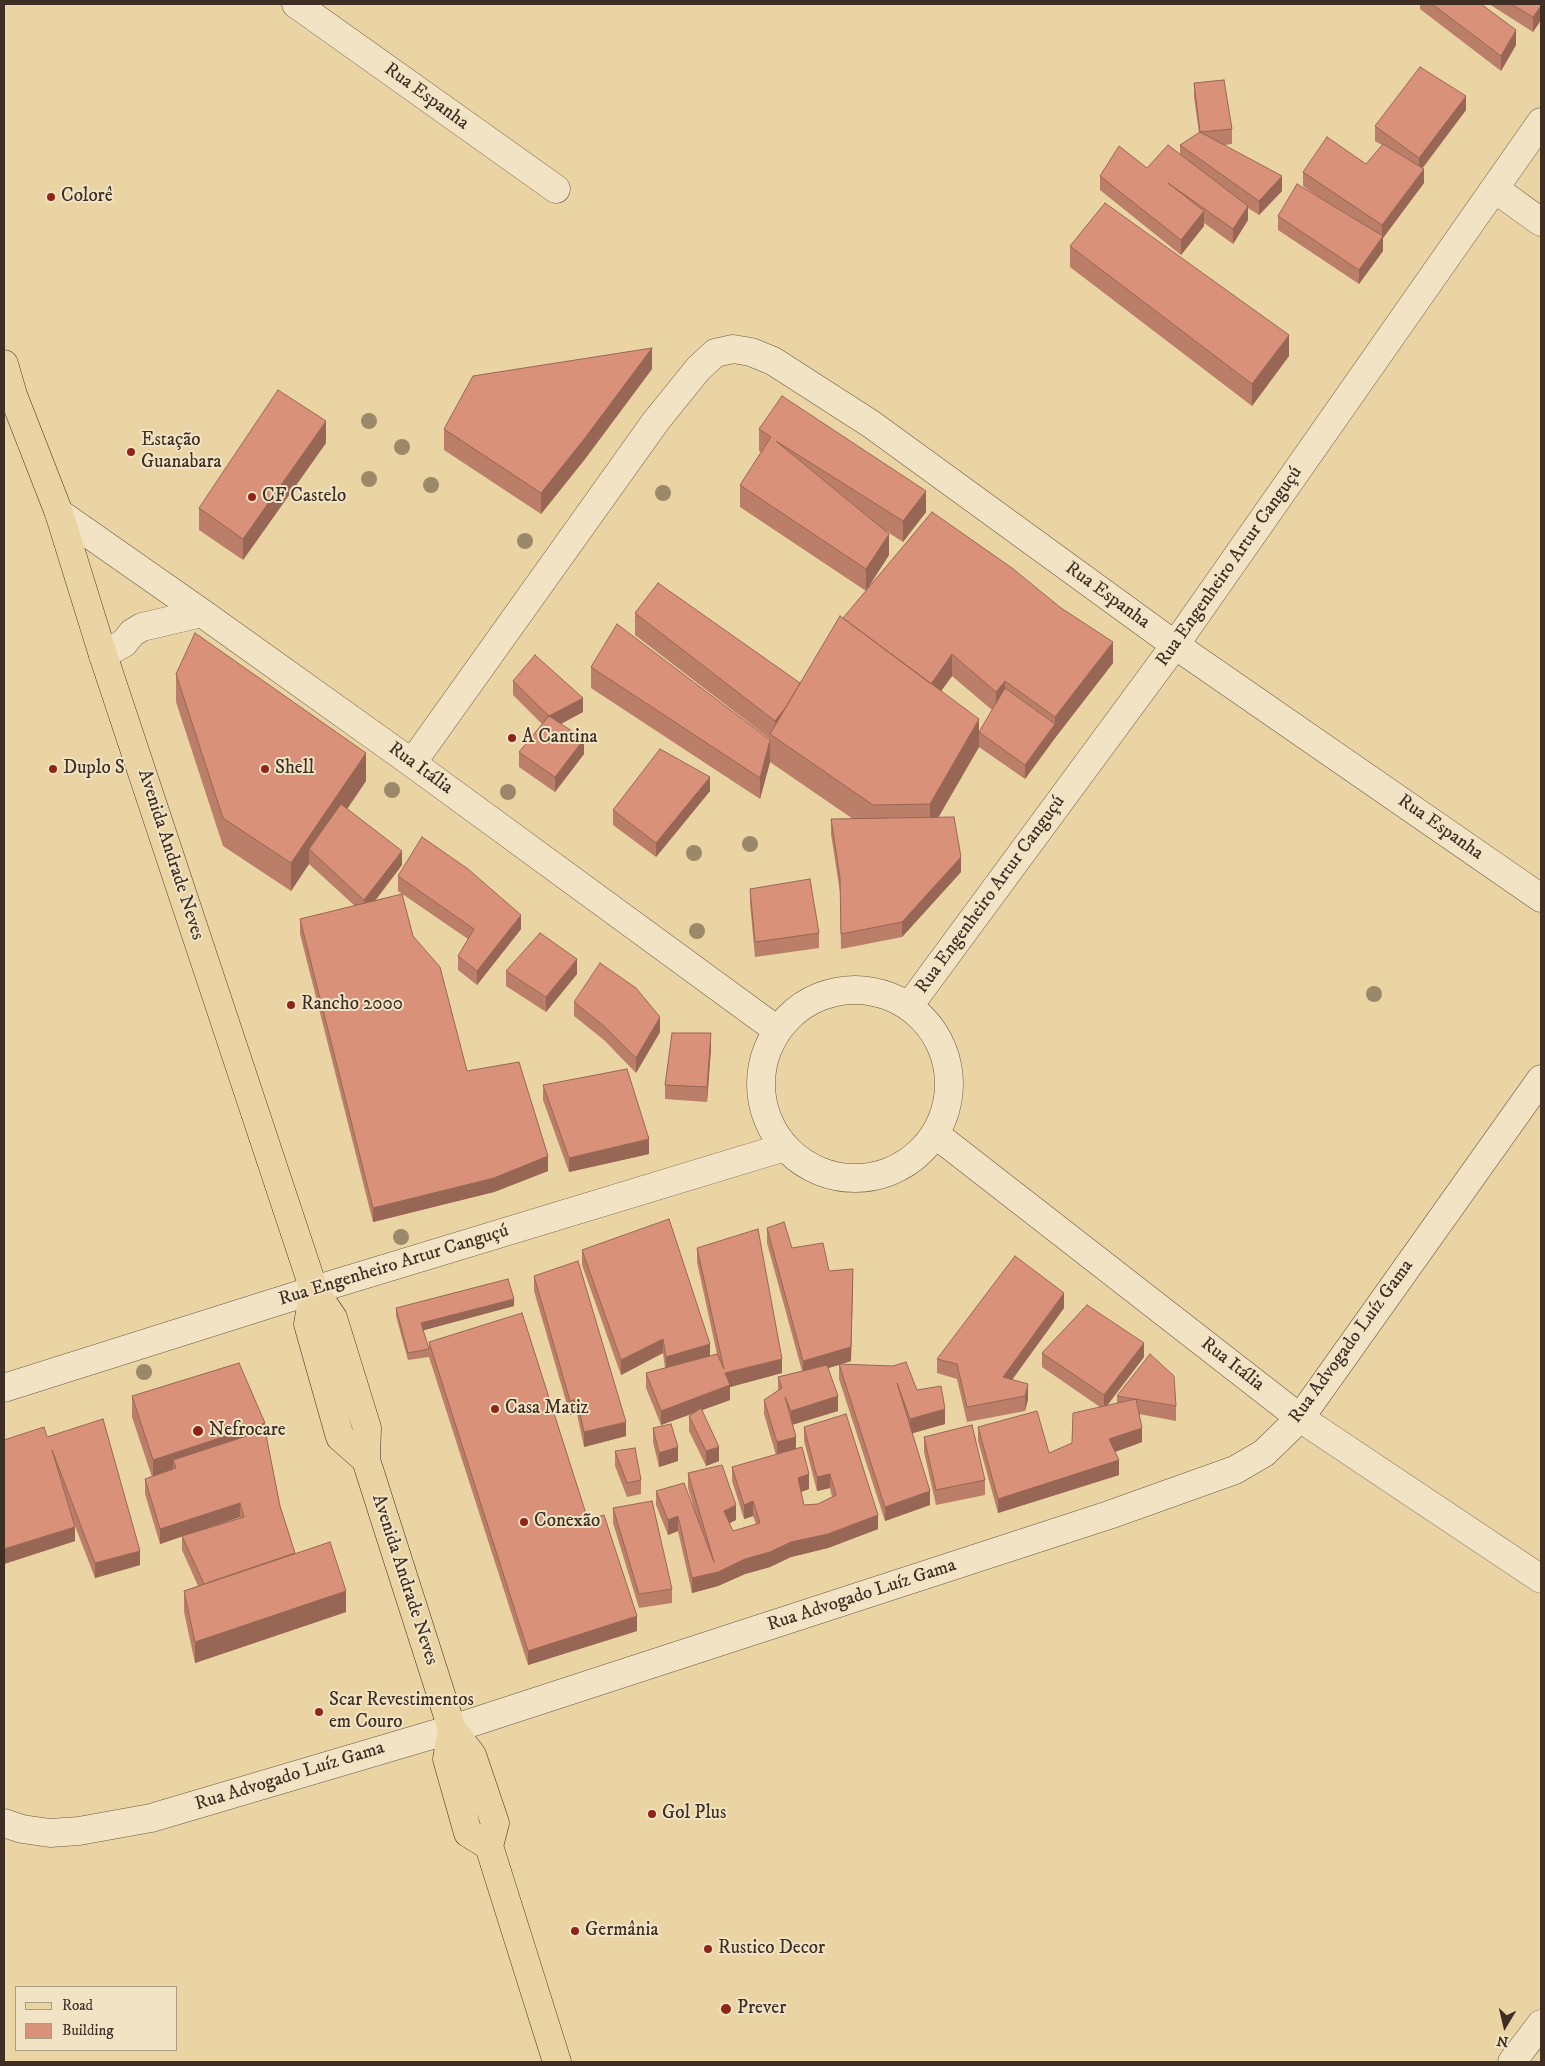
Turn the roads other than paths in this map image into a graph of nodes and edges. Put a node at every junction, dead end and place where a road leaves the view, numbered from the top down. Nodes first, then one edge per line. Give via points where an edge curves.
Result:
1 (296, 4) edge
2 (1541, 122) edge
3 (1495, 189) junction
4 (556, 190) dead end
5 (1541, 222) edge
6 (4, 364) edge
7 (9, 402) edge
8 (59, 513) junction
9 (202, 613) junction
10 (1176, 645) junction
11 (103, 656) junction
12 (412, 763) junction
13 (1541, 898) edge
14 (909, 1006) junction
15 (777, 1030) junction
16 (1541, 1078) edge
17 (935, 1134) junction
18 (785, 1147) junction
19 (314, 1290) junction
20 (4, 1388) edge
21 (1300, 1418) junction
22 (1541, 1579) edge
23 (452, 1729) junction
24 (4, 1823) edge
25 (1541, 2024) edge
26 (557, 2062) edge
27 (1512, 2062) edge

1 - 4 street, Rua Espanha
2 - 3 street, Rua Engenheiro Artur Canguçú
3 - 5 street
3 - 10 street, Rua Engenheiro Artur Canguçú
6 - 7 main road, Avenida Andrade Neves
7 - 8 main road, Avenida Andrade Neves
8 - 9 street, Rua Itália
8 - 11 main road, Avenida Andrade Neves
9 - 11 street via 142,627
9 - 12 street, Rua Itália
10 - 12 street, Rua Espanha via 871,424 774,361 732,349 715,353 698,369 656,421
10 - 13 street, Rua Espanha
10 - 14 street, Rua Engenheiro Artur Canguçú
11 - 19 main road, Avenida Andrade Neves
12 - 15 street, Rua Itália
14 - 15 street via 879,993 863,990 838,992 815,999 794,1012
14 - 17 street via 930,1026 944,1052 950,1080 946,1108
15 - 18 street via 766,1053 761,1078 762,1094 771,1126
16 - 21 street, Rua Advogado Luíz Gama
17 - 18 street via 916,1156 892,1170 864,1178 835,1175 808,1165
17 - 21 street, Rua Itália
18 - 19 street, Rua Engenheiro Artur Canguçú
19 - 20 street, Rua Engenheiro Artur Canguçú
19 - 23 main road, Avenida Andrade Neves via 333,1318 367,1428 366,1460
21 - 22 street, Rua Itália
21 - 23 street, Rua Advogado Luíz Gama via 1264,1453 1202,1484
23 - 24 street, Rua Advogado Luíz Gama via 151,1818 50,1833
23 - 26 main road, Avenida Andrade Neves via 448,1759 468,1833 489,1846
25 - 27 street

